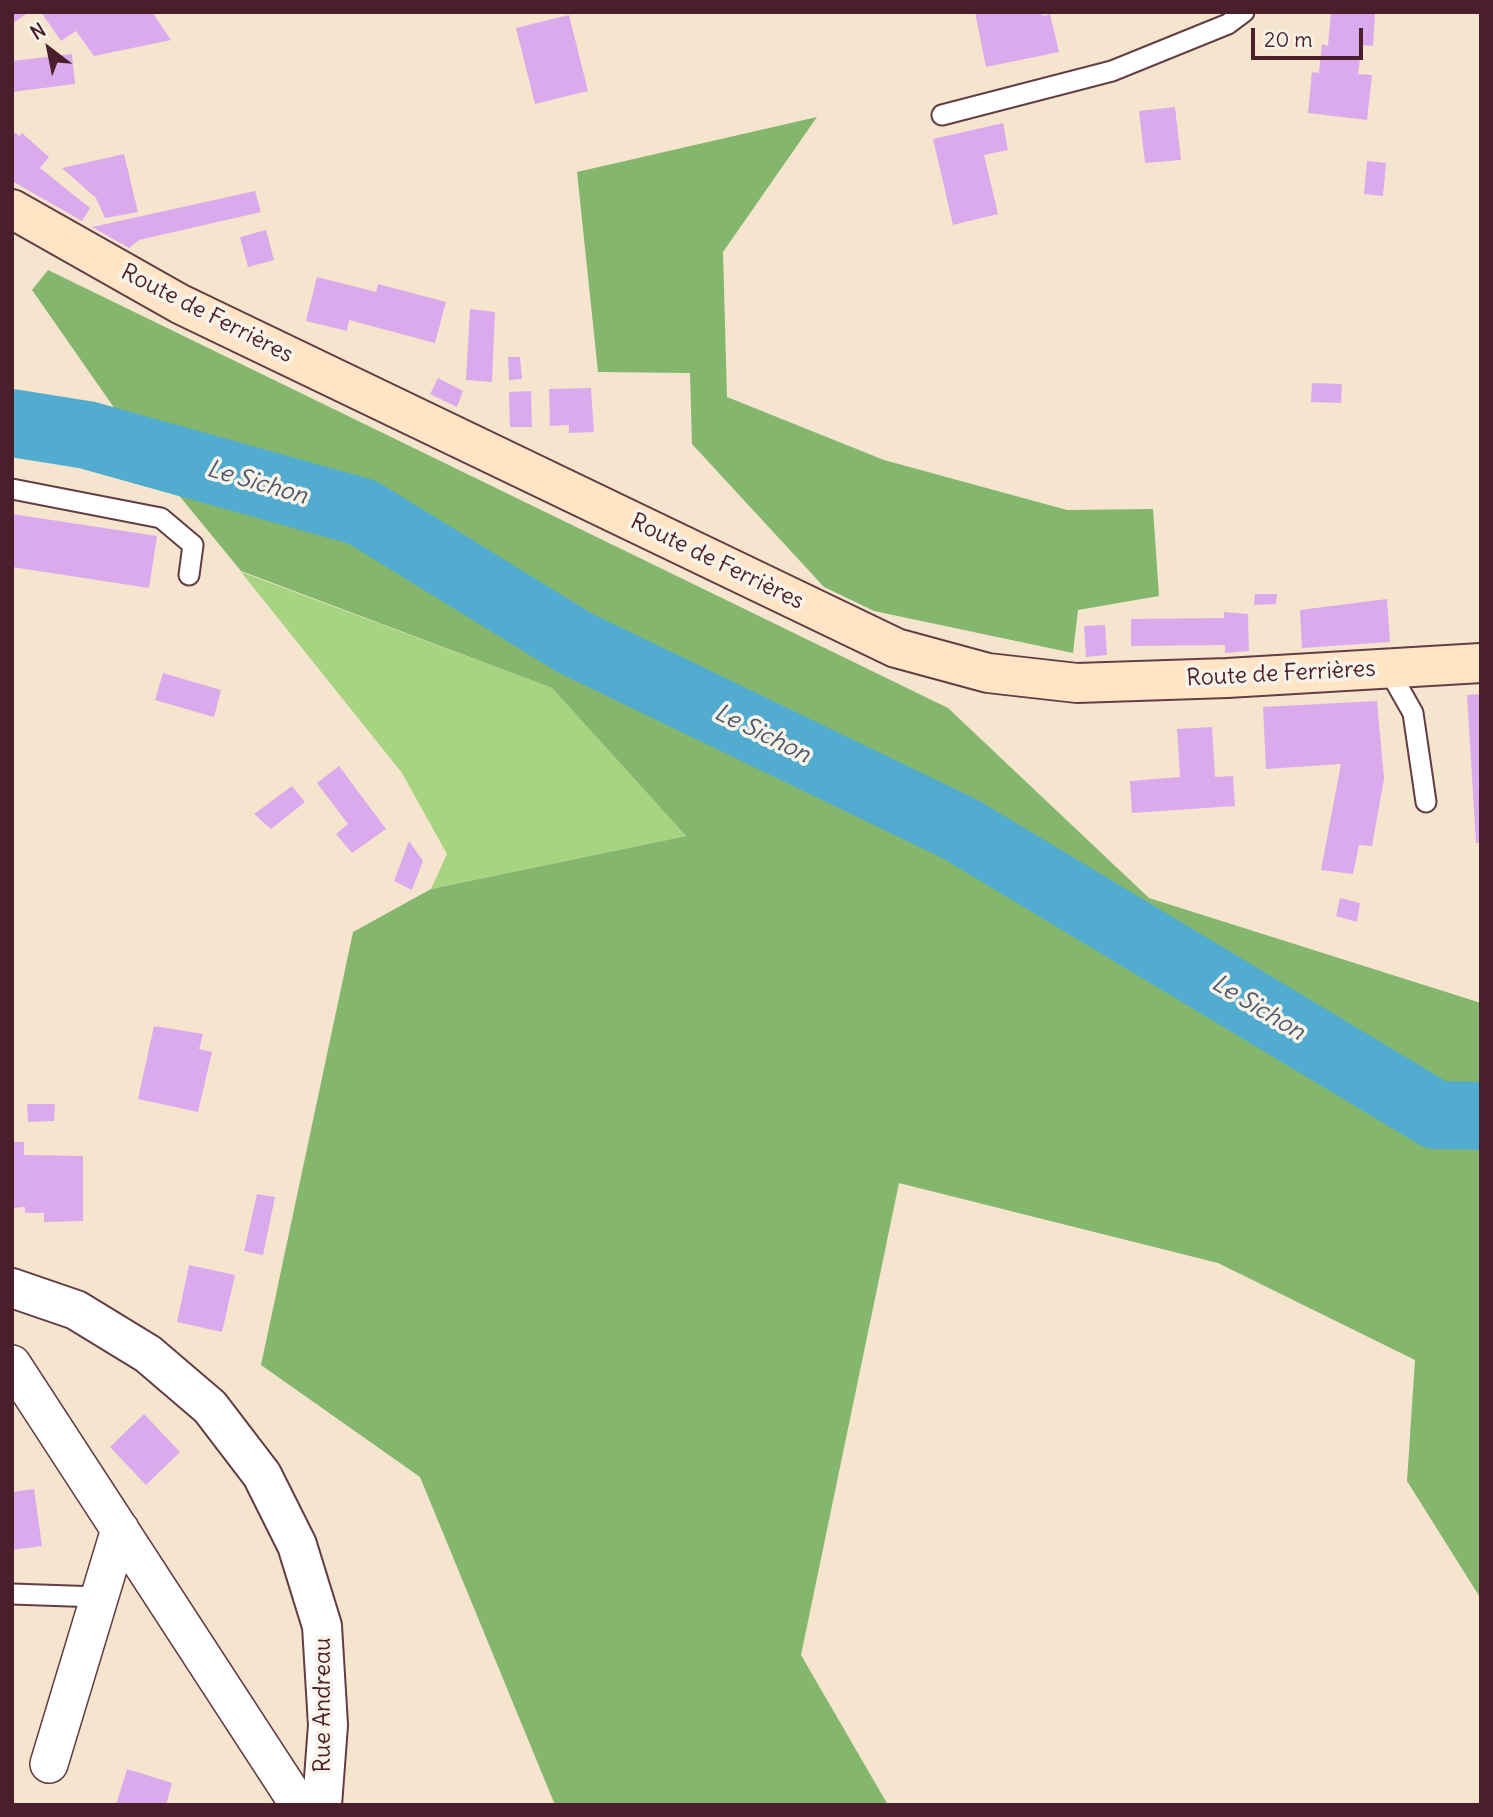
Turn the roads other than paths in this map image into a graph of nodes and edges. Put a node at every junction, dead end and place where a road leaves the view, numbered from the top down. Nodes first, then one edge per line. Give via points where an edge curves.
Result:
1 (1244, 12) edge
2 (943, 115) dead end
3 (15, 219) edge
4 (12, 489) edge
5 (189, 575) dead end
6 (1481, 663) edge
7 (1388, 669) junction
8 (1426, 802) dead end
9 (12, 1288) edge
10 (12, 1364) edge
11 (120, 1529) junction
12 (12, 1594) edge
13 (99, 1597) junction
14 (49, 1764) dead end
15 (299, 1805) edge
16 (321, 1805) edge

1 - 2 lane via 1228,24 1112,71
3 - 7 main road, Route de Ferrières via 180,304 895,648 988,673 1077,683
4 - 5 lane via 161,518 193,545
6 - 7 main road, Route de Ferrières
7 - 8 lane via 1413,713
9 - 16 street, Rue Andreau via 76,1310 148,1354 210,1407 262,1475 297,1545 322,1626 328,1725
10 - 11 street
11 - 13 street
11 - 15 street
12 - 13 lane
13 - 14 street

